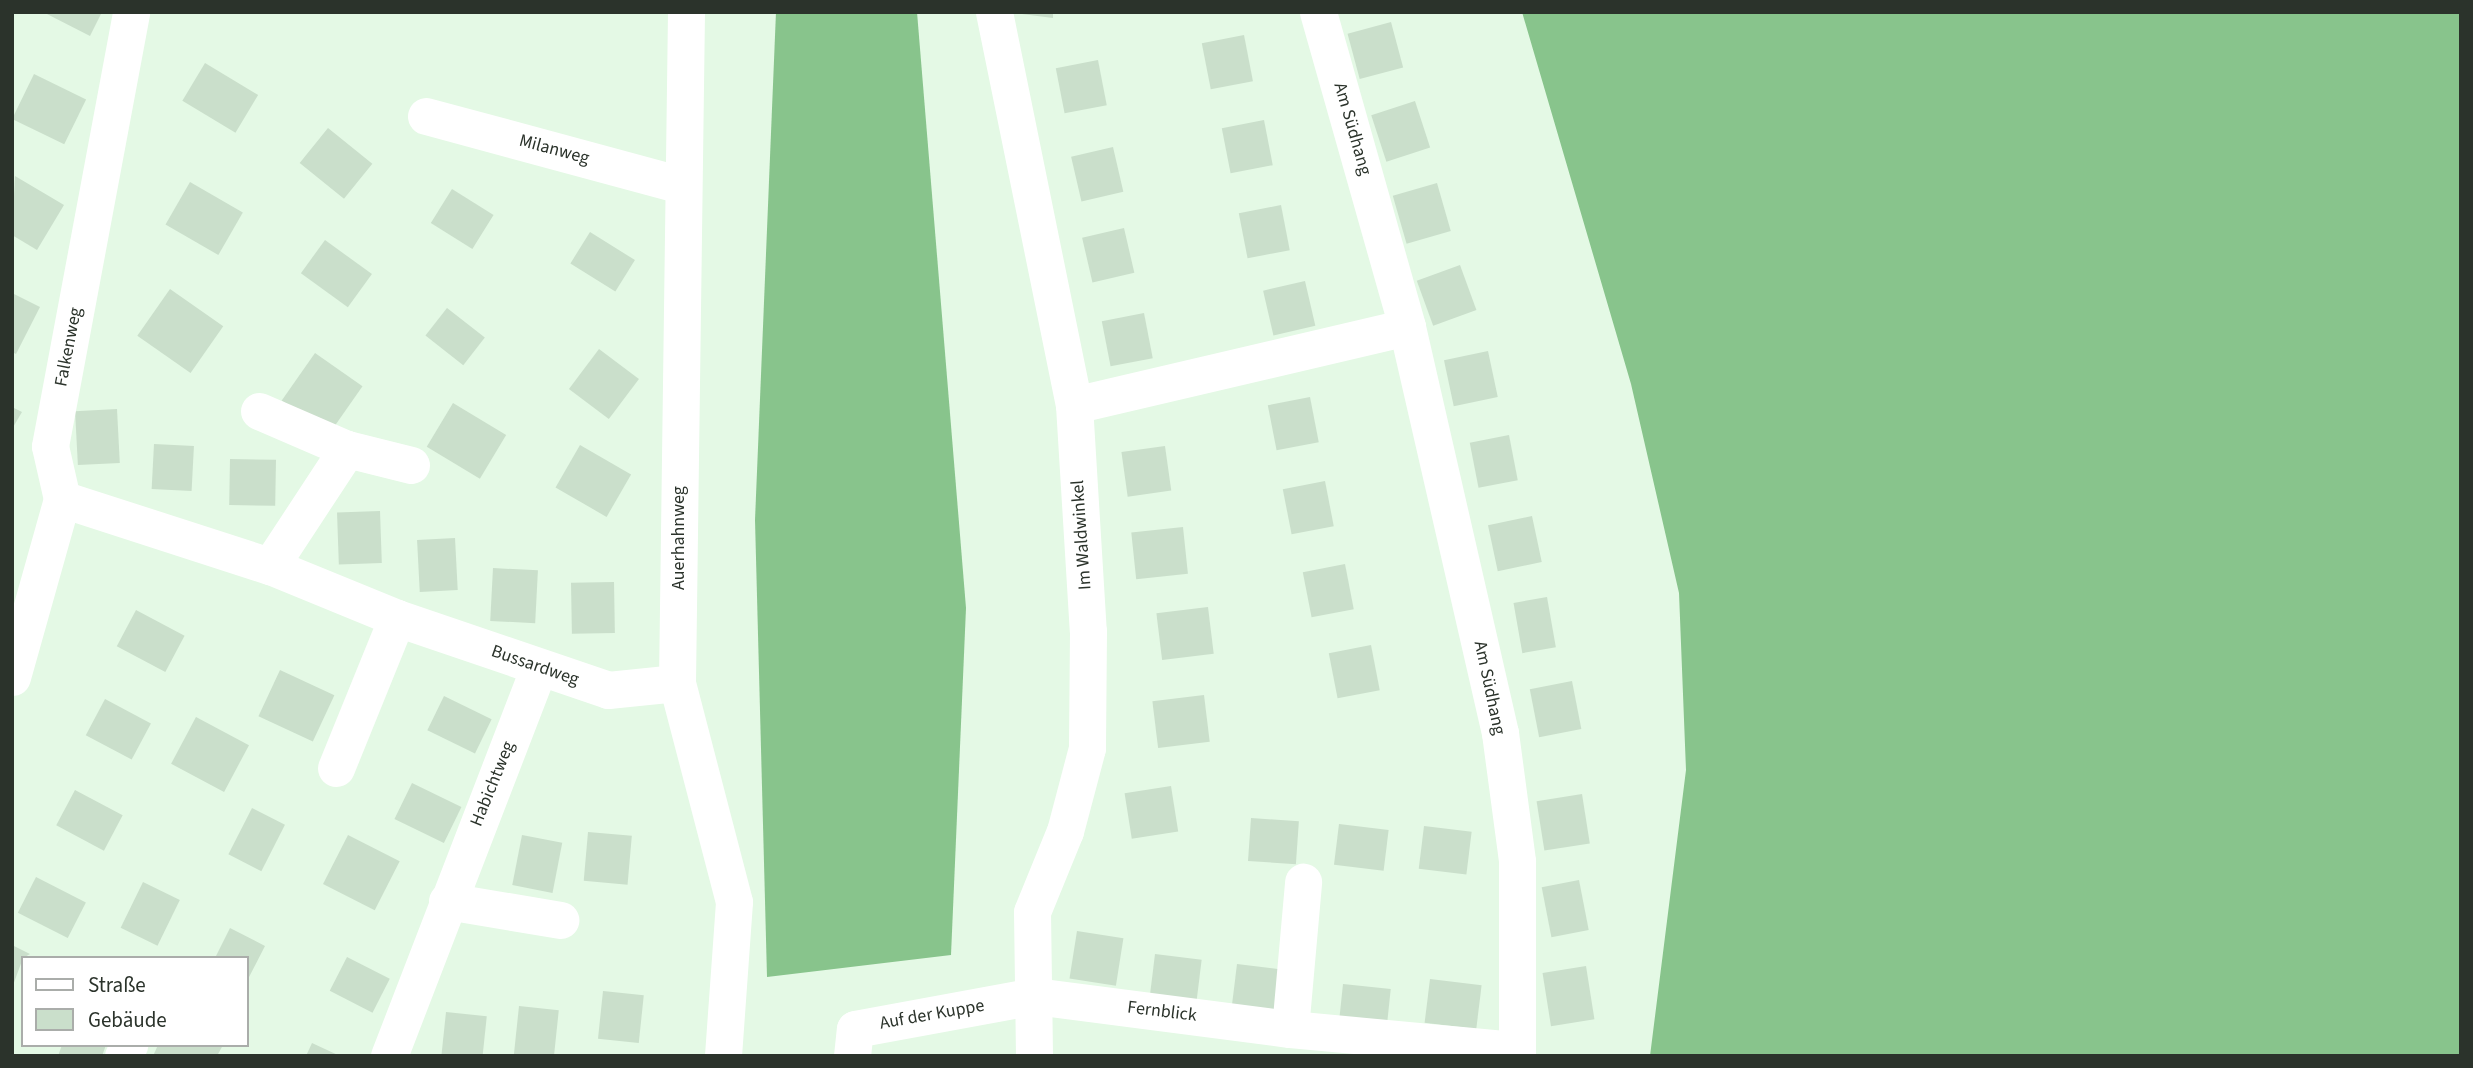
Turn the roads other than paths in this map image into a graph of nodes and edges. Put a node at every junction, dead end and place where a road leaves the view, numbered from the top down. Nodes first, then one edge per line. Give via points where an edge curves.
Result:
1 (131, 12) edge
2 (686, 12) edge
3 (994, 12) edge
4 (1318, 12) edge
5 (426, 116) dead end
6 (681, 185) junction
7 (1407, 327) junction
8 (1074, 405) junction
9 (259, 411) dead end
10 (347, 449) junction
11 (411, 464) dead end
12 (62, 499) junction
13 (270, 566) junction
14 (397, 618) junction
15 (539, 667) junction
16 (12, 677) edge
17 (677, 683) junction
18 (336, 768) dead end
19 (1303, 881) dead end
20 (447, 901) junction
21 (561, 920) dead end
22 (1035, 996) junction
23 (1290, 1029) junction
24 (1517, 1053) edge
25 (389, 1056) edge
26 (723, 1056) edge
27 (852, 1056) edge
28 (1034, 1056) edge

1 - 12 street, Falkenweg via 50,446
2 - 6 street, Auerhahnweg
3 - 8 street, Im Waldwinkel
4 - 7 street, Am Südhang
5 - 6 street, Milanweg
6 - 17 street, Auerhahnweg
7 - 8 street
7 - 24 street, Am Südhang via 1500,733 1517,861
8 - 22 street, Im Waldwinkel via 1088,631 1087,748 1065,831 1032,912
9 - 10 street
10 - 11 street
10 - 13 street
12 - 13 street, Bussardweg
12 - 16 street, Falkenweg
13 - 14 street, Bussardweg
14 - 15 street, Bussardweg
14 - 18 street
15 - 17 street, Bussardweg via 608,691
15 - 20 street, Habichtweg
17 - 26 street, Auerhahnweg via 734,902
19 - 23 street
20 - 21 street
20 - 25 street, Habichtweg
22 - 23 street, Fernblick
22 - 27 street, Auf der Kuppe via 855,1029
22 - 28 street, Im Waldwinkel
23 - 24 street, Fernblick

